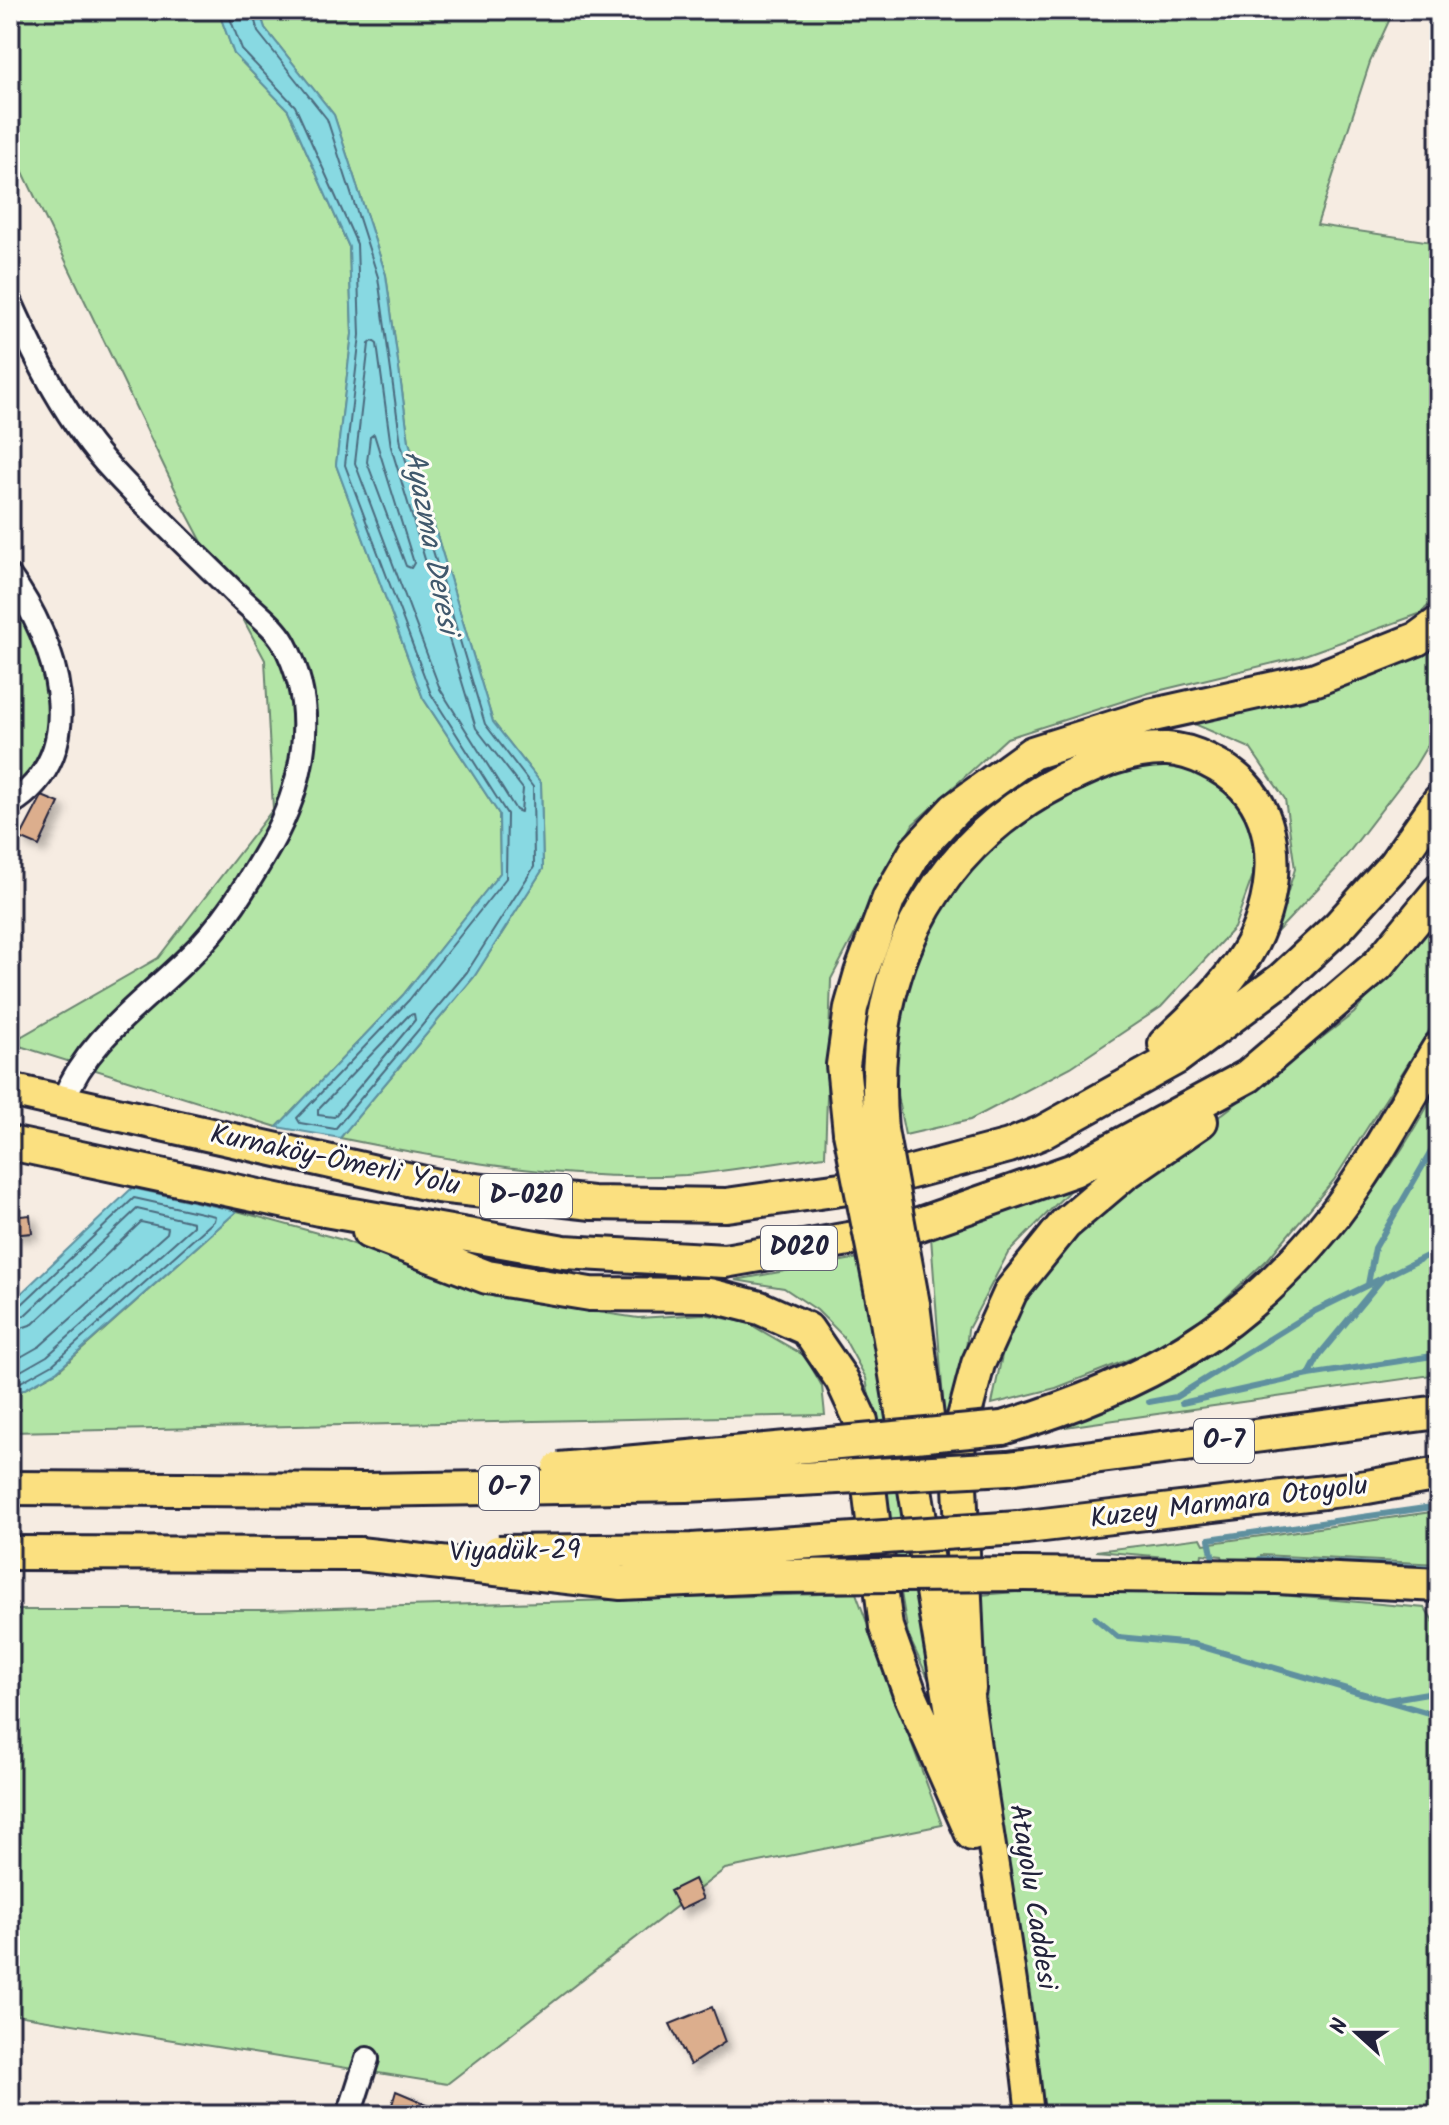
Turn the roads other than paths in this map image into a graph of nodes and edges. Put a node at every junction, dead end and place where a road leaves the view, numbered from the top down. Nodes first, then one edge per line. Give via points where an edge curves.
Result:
1 (10, 301) edge
2 (14, 589) edge
3 (1439, 623) edge
4 (1439, 801) edge
5 (10, 804) edge
6 (1439, 891) edge
7 (1439, 1048) edge
8 (1248, 1076) junction
9 (10, 1090) edge
10 (63, 1101) junction
11 (865, 1131) junction
12 (1043, 1132) junction
13 (10, 1143) edge
14 (319, 1209) junction
15 (899, 1306) junction
16 (1439, 1412) edge
17 (1439, 1474) edge
18 (10, 1488) edge
19 (363, 1490) junction
20 (1018, 1528) joint
21 (10, 1553) edge
22 (359, 1554) junction
23 (1439, 1585) edge
24 (969, 1689) junction
25 (972, 1834) junction
26 (367, 2059) dead end
27 (349, 2115) edge
28 (1014, 2115) edge
29 (1030, 2115) edge

1 - 10 street via 32,351 79,428 111,470 282,640 303,701 305,740 298,785 250,880 192,955 84,1057
2 - 5 street via 51,654 61,706 60,728 45,770
3 - 11 highway via 1417,639 1316,679 1149,716 1032,753 955,809 916,851 889,898 851,1008 843,1065
4 - 12 highway, Kurnaköy-Ömerli Yolu via 1394,865 1282,979 1176,1058
6 - 8 highway, Kurnaköy-Ömerli Yolu / D020 via 1378,965
7 - 19 highway, bridge via 1335,1213 1233,1318 1144,1376 1074,1406 1002,1428
8 - 14 highway, Kurnaköy-Ömerli Yolu / D020 via 1074,1170 905,1229 725,1261 564,1252
8 - 24 highway via 1200,1123 1124,1174 1065,1224 1011,1291 989,1339 958,1440
9 - 10 highway, Kurnaköy-Ömerli Yolu / D-020
10 - 12 highway, Kurnaköy-Ömerli Yolu / D-020 via 438,1186 592,1203 726,1205 855,1187
11 - 12 highway via 877,1087 885,1002 912,927 952,866 1026,799 1095,764 1137,750 1171,749 1204,759 1235,777 1267,821 1270,881 1262,919 1246,954 1204,1007 1158,1050
11 - 15 highway, bridge
13 - 14 highway, Kurnaköy-Ömerli Yolu
14 - 25 highway via 487,1277 590,1294 709,1295 760,1308 807,1329 842,1380 861,1421 886,1627
15 - 24 highway
15 - 25 highway
16 - 19 highway, O-7, bridge via 1008,1468 686,1485
17 - 20 highway, Kuzey Marmara Otoyolu / O-7
18 - 19 highway, O-7, bridge
20 - 22 highway, Viyadük-29 / O-7, bridge via 692,1550
21 - 22 highway, Viyadük-29 / O-7
22 - 23 highway, bridge via 621,1583 1025,1574
24 - 29 main road, Atayolu Caddesi
25 - 28 main road, Atayolu Caddesi via 1007,2038
26 - 27 street

